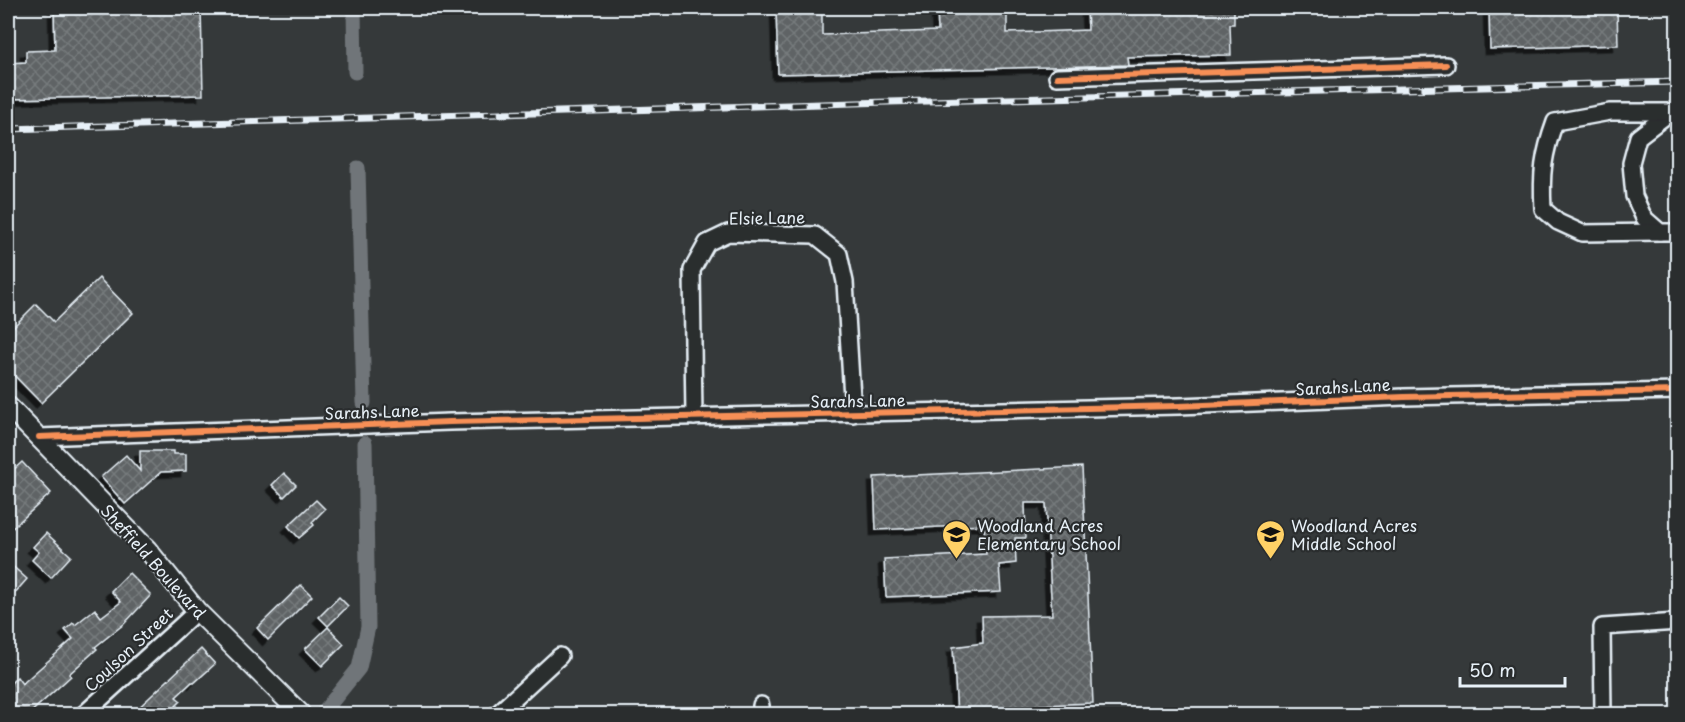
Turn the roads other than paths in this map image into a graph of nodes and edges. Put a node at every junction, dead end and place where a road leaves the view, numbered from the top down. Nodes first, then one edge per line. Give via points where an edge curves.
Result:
1 (1446, 65) dead end
2 (1057, 76) dead end
3 (1673, 111) edge
4 (1660, 232) junction
5 (1677, 232) edge
6 (1677, 391) edge
7 (8, 406) edge
8 (853, 414) junction
9 (694, 417) junction
10 (39, 437) junction
11 (197, 611) junction
12 (1677, 622) edge
13 (560, 656) dead end
14 (298, 711) edge
15 (84, 714) edge
16 (497, 714) edge
17 (1603, 714) edge

1 - 2 street
3 - 4 street via 1638,137 1631,163 1634,196 1644,218
3 - 4 street via 1610,111 1555,122 1541,177 1543,209 1566,226 1582,233
4 - 5 street
6 - 8 street, Sarahs Lane
7 - 10 street, Sheffield Boulevard
8 - 9 street, Sarahs Lane
8 - 9 street, Elsie Lane via 845,282 839,254 815,235 728,232 707,243 692,270
9 - 10 street, Sarahs Lane
10 - 11 street, Sheffield Boulevard via 147,549
11 - 14 street, Sheffield Boulevard
11 - 15 street, Coulson Street
12 - 17 street via 1602,627
13 - 16 street

